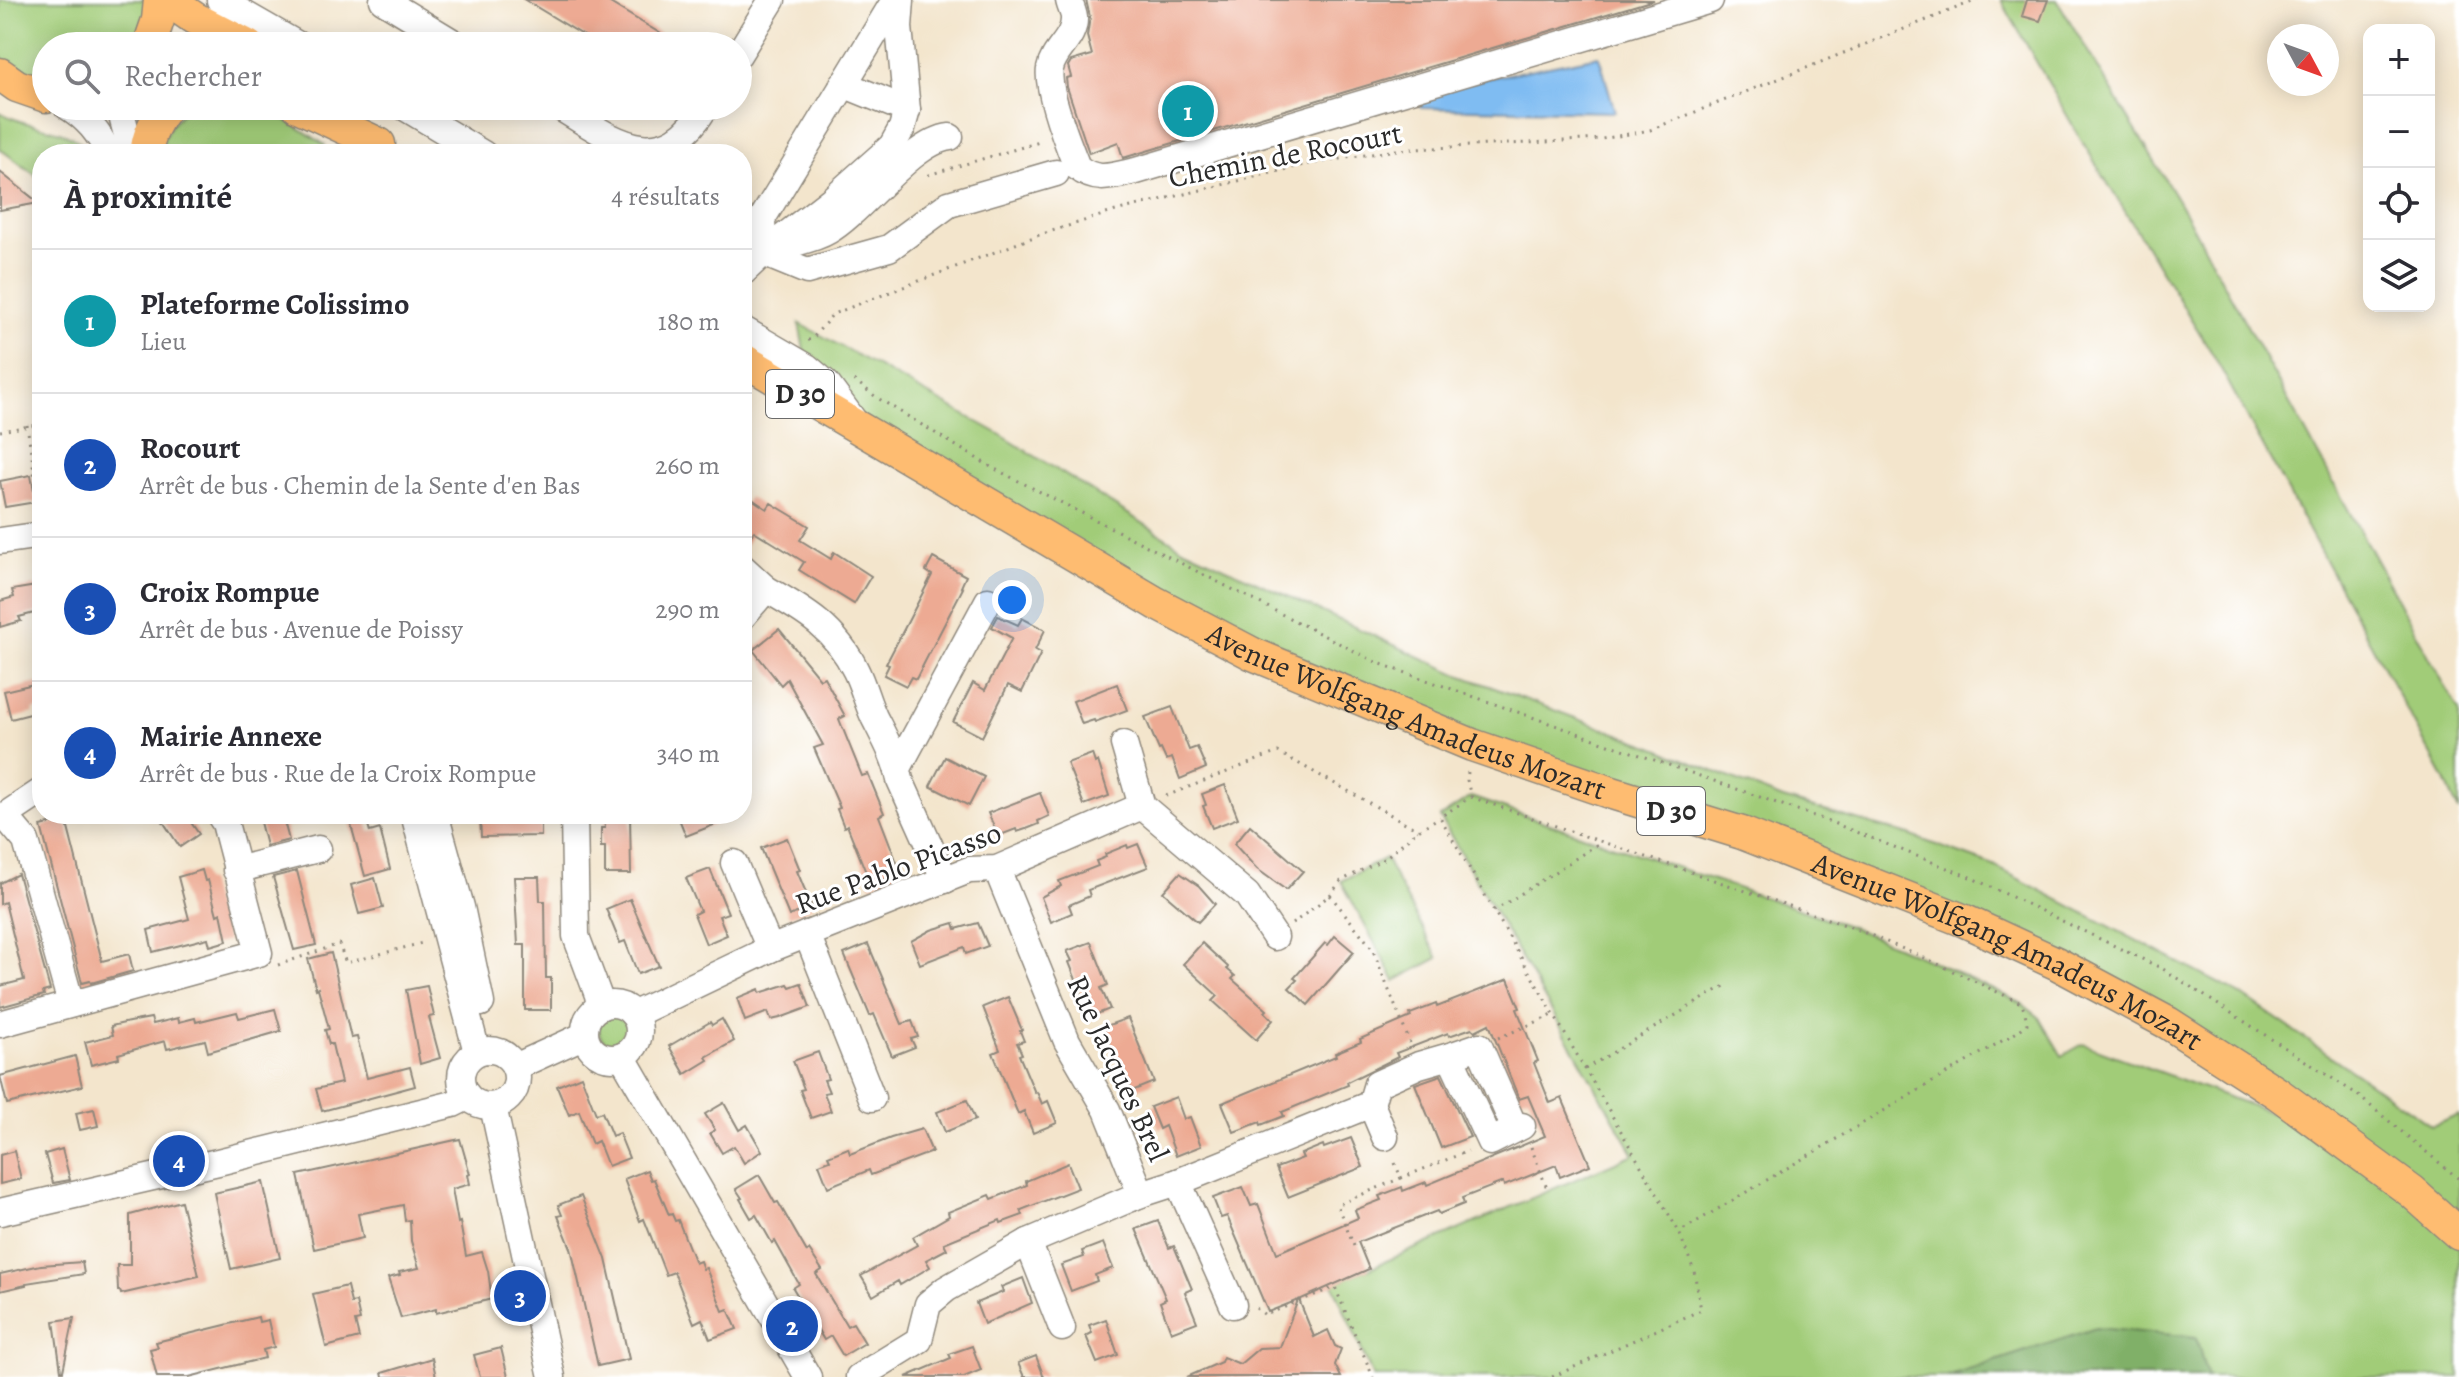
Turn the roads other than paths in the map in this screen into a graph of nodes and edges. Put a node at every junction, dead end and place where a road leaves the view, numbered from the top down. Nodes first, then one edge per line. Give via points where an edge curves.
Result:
1 (160, 0) edge
2 (168, 0) edge
3 (220, 0) edge
4 (383, 0) edge
5 (772, 0) edge
6 (898, 0) edge
7 (1069, 0) edge
8 (1710, 0) edge
9 (154, 32) edge
10 (221, 32) edge
11 (276, 32) edge
12 (436, 32) edge
13 (752, 32) edge
14 (0, 74) edge
15 (843, 84) junction
16 (32, 91) edge
17 (907, 110) junction
18 (87, 120) edge
19 (123, 120) edge
20 (157, 120) edge
21 (330, 120) edge
22 (426, 120) edge
23 (581, 120) edge
24 (694, 120) edge
25 (950, 137) dead end
26 (104, 144) edge
27 (129, 144) edge
28 (147, 144) edge
29 (377, 144) edge
30 (466, 144) edge
31 (626, 144) edge
32 (664, 144) edge
33 (1056, 173) dead end
34 (763, 253) junction
35 (752, 263) edge
36 (752, 335) edge
37 (752, 365) edge
38 (859, 428) junction
39 (32, 536) edge
40 (0, 541) edge
41 (752, 576) edge
42 (766, 589) junction
43 (988, 601) dead end
44 (752, 605) edge
45 (1124, 744) dead end
46 (898, 768) junction
47 (32, 798) edge
48 (1142, 806) junction
49 (2, 818) edge
50 (225, 824) edge
51 (417, 824) edge
52 (438, 824) edge
53 (574, 824) edge
54 (318, 849) dead end
55 (734, 863) dead end
56 (997, 869) junction
57 (236, 870) junction
58 (945, 880) junction
59 (807, 934) junction
60 (1275, 937) road end
61 (770, 949) junction
62 (71, 1004) junction
63 (600, 1007) junction
64 (632, 1013) junction
65 (0, 1024) edge
66 (585, 1035) junction
67 (629, 1049) junction
68 (483, 1051) junction
69 (1450, 1056) junction
70 (515, 1067) junction
71 (467, 1097) junction
72 (872, 1098) dead end
73 (1371, 1104) junction
74 (493, 1106) junction
75 (1385, 1137) road end
76 (1178, 1182) junction
77 (1141, 1194) junction
78 (0, 1212) edge
79 (2459, 1234) edge
80 (1028, 1242) junction
81 (1233, 1305) road end
82 (1062, 1328) dead end
83 (552, 1377) edge
84 (808, 1377) edge
85 (859, 1377) edge

1 - 9 main road
2 - 10 main road
3 - 11 street
4 - 12 street
5 - 13 street
6 - 15 street
6 - 17 street
7 - 8 street via 1071,35 1050,65 1049,76 1077,167 1100,179
14 - 16 main road
15 - 17 street
15 - 34 street via 762,219
17 - 34 street via 892,146
18 - 26 street
19 - 27 street
20 - 28 main road
21 - 29 main road
22 - 30 street
23 - 31 street
24 - 32 street via 675,141
25 - 34 street via 918,152 827,232
33 - 34 street via 949,204 889,248 807,271
34 - 35 street
36 - 38 street via 826,383
37 - 38 main road, Avenue Wolfgang Amadeus Mozart / D 30
38 - 79 main road, Avenue Wolfgang Amadeus Mozart / D 30 via 1156,603 1253,654 1472,745 1742,833 2056,963 2168,1023 2277,1093 2412,1192
39 - 40 street
41 - 42 street
42 - 44 street
42 - 46 street via 807,612 836,638 856,670
43 - 46 street
45 - 48 street
46 - 58 street
47 - 49 street
48 - 56 street, Rue Pablo Picasso
48 - 60 street via 1247,895
49 - 62 street via 26,841
50 - 57 street
51 - 68 street
52 - 68 street via 461,907
53 - 63 street via 576,936
54 - 57 street
55 - 61 street
56 - 58 street, Rue Pablo Picasso via 969,870
56 - 77 street, Rue Jacques Brel via 1067,1041 1107,1110
57 - 62 street via 259,953
58 - 59 street, Rue Pablo Picasso
59 - 61 street, Rue Pablo Picasso
59 - 72 street
61 - 64 street, Rue Pablo Picasso
62 - 65 street
63 - 64 street via 617,1004
63 - 66 street via 590,1015
64 - 67 street via 639,1032
66 - 67 street via 603,1056
66 - 70 street
67 - 84 street via 649,1101
68 - 70 street via 504,1055
68 - 71 street via 463,1066 461,1086
69 - 69 street via 1490,1142 1518,1128 1479,1046
69 - 73 street via 1377,1084
70 - 74 street via 511,1096
71 - 74 street
71 - 78 street
73 - 75 street
73 - 76 street
74 - 83 street
76 - 77 street
76 - 81 street
77 - 80 street, Rue Jacques Brel
80 - 82 street
80 - 85 street, Rue Jacques Brel via 946,1289 928,1304 919,1340

